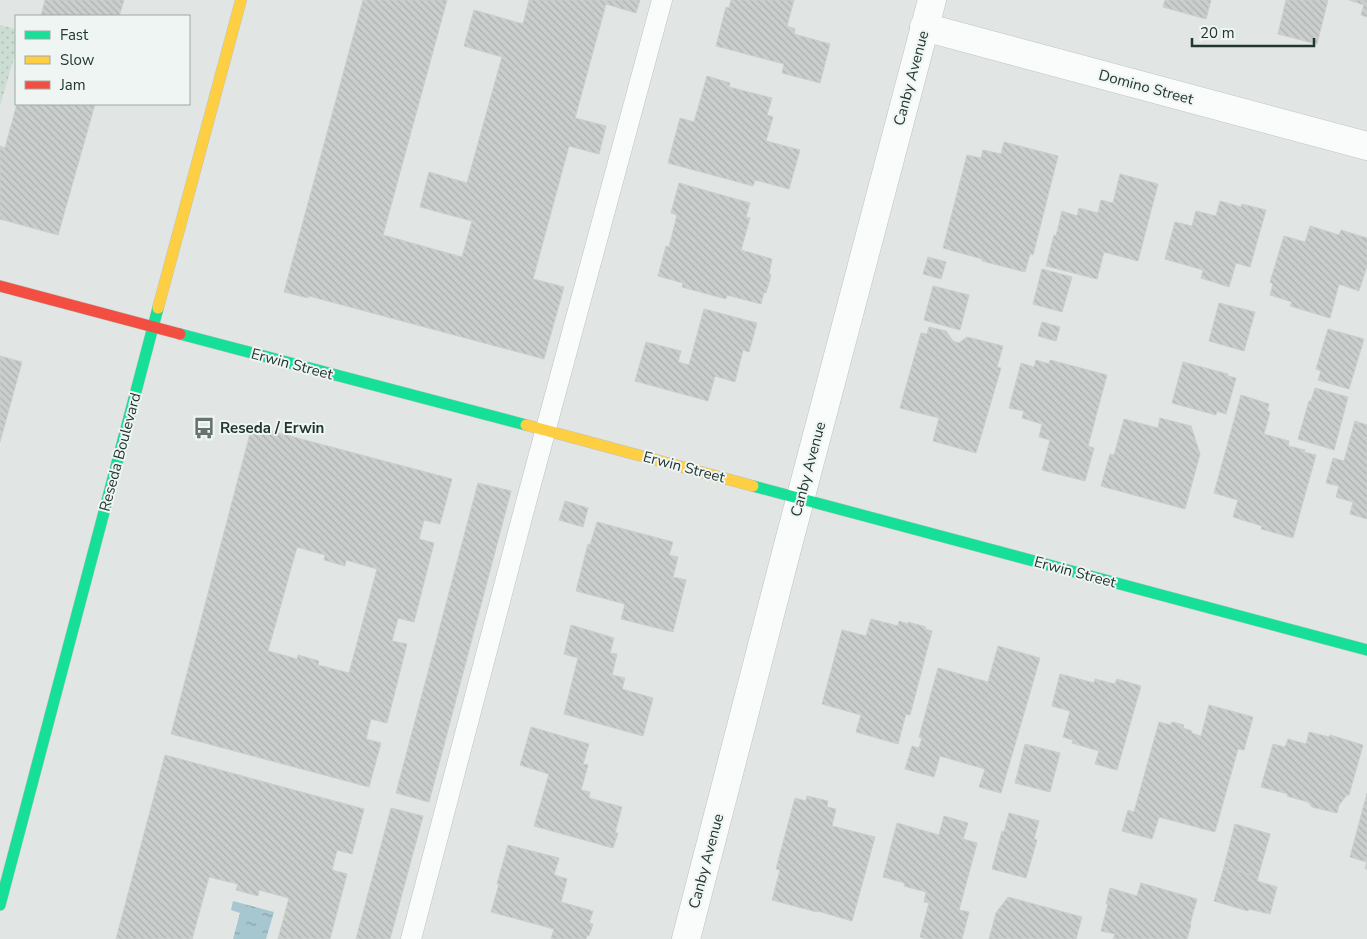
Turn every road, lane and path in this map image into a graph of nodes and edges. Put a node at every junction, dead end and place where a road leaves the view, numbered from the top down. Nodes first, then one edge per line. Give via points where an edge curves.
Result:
1 (241, 0) edge
2 (662, 0) edge
3 (932, 0) edge
4 (924, 27) junction
5 (1367, 146) edge
6 (0, 286) edge
7 (153, 327) junction
8 (546, 430) junction
9 (800, 499) junction
10 (1367, 650) edge
11 (0, 905) edge
12 (411, 939) edge
13 (686, 939) edge

1 - 7 street, Reseda Boulevard
2 - 8 lane
3 - 4 street, Canby Avenue
4 - 5 street, Domino Street
4 - 9 street, Canby Avenue
6 - 7 street, Erwin Street
7 - 8 street, Erwin Street
7 - 11 street, Reseda Boulevard
8 - 9 street, Erwin Street
8 - 12 lane
9 - 10 street, Erwin Street
9 - 13 street, Canby Avenue

